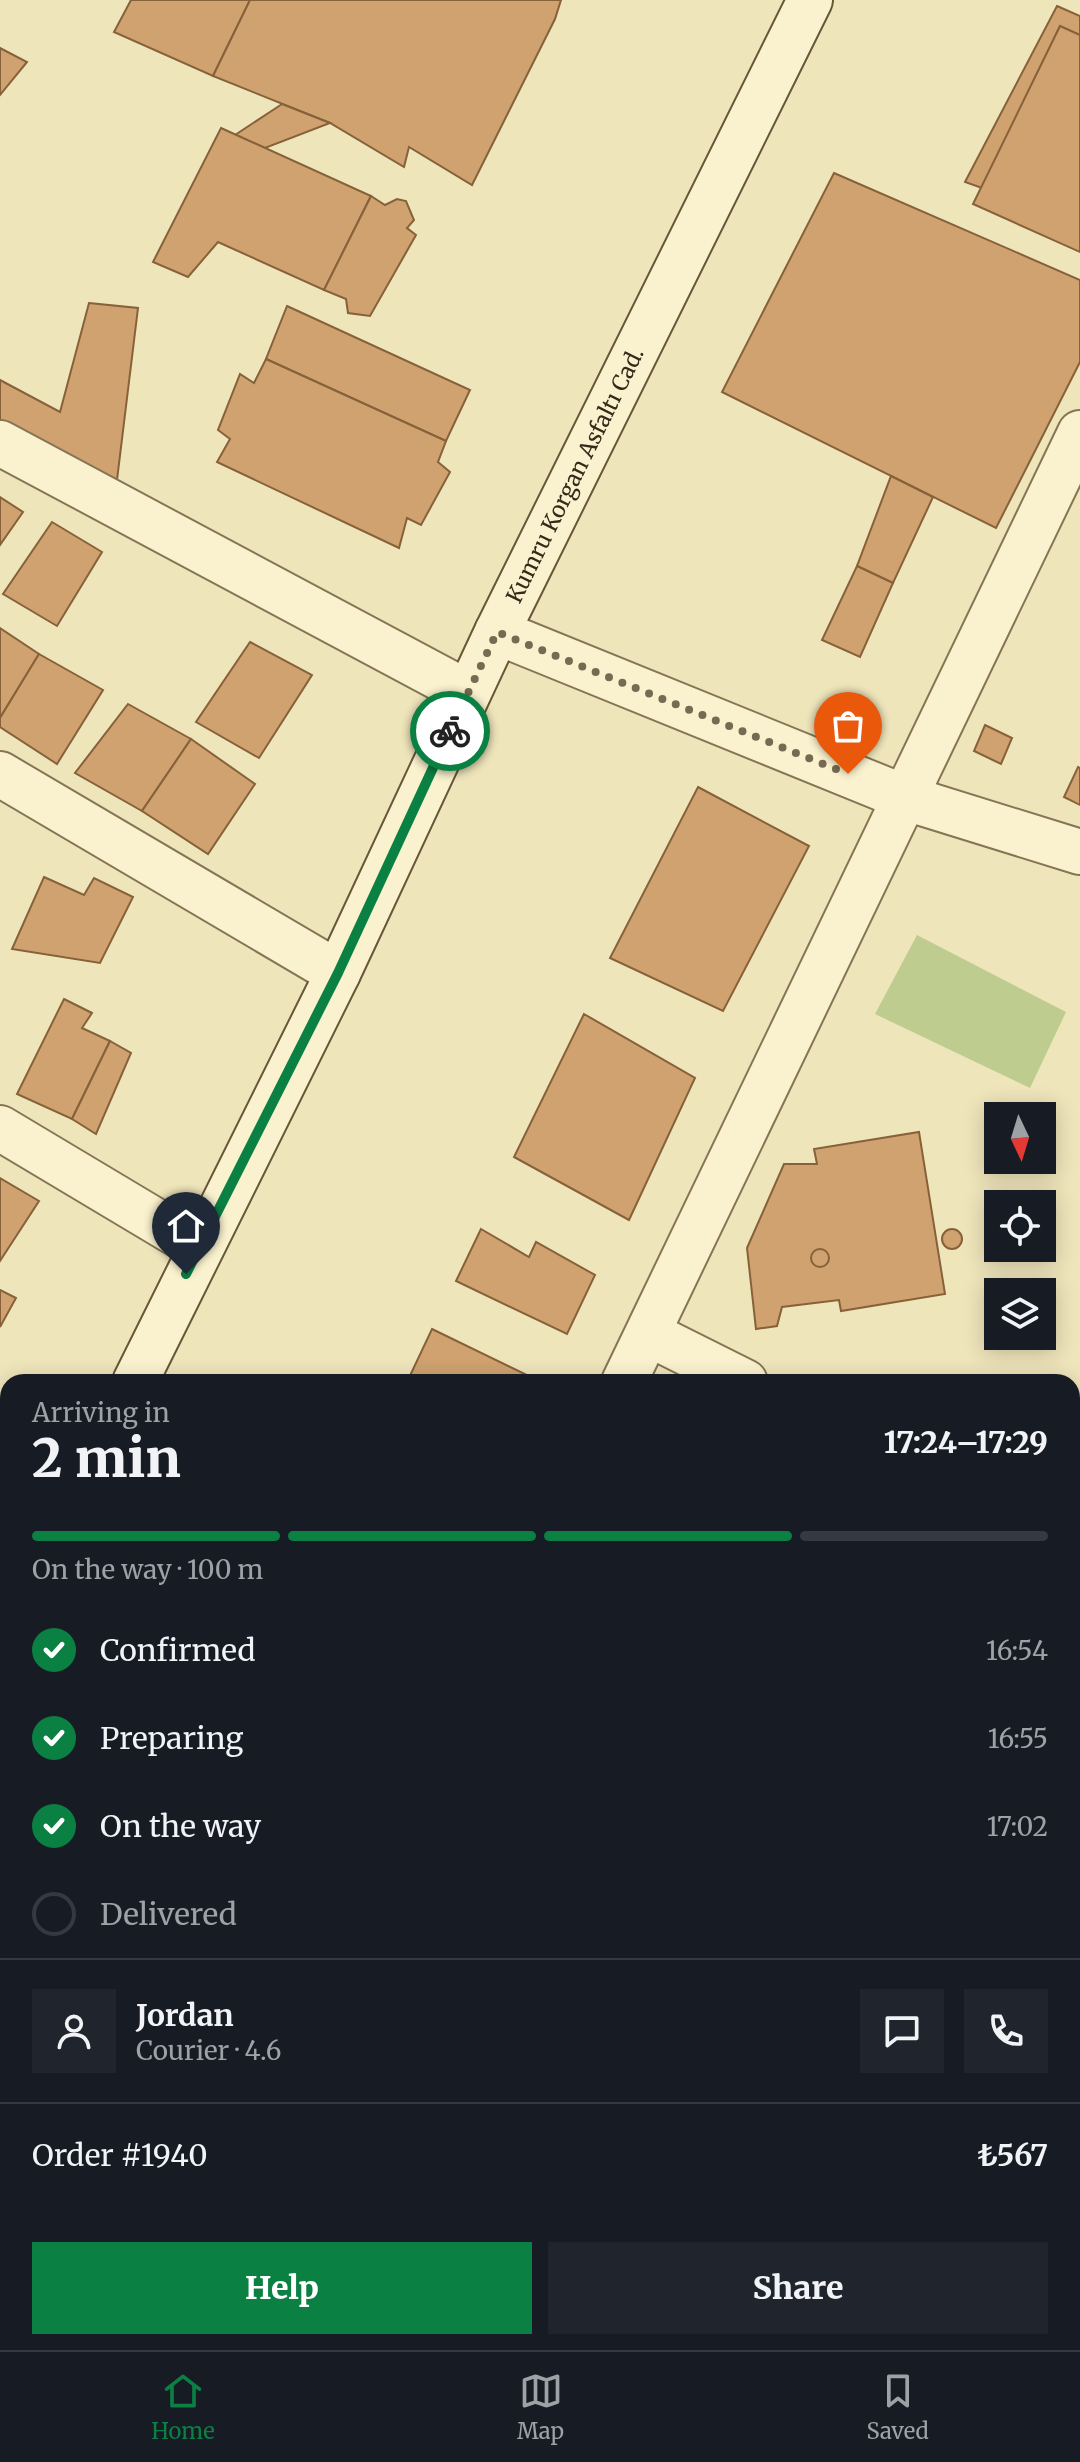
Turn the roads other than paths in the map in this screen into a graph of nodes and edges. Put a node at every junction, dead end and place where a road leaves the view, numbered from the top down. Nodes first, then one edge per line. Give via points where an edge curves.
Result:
1 (810, 0) edge
2 (1080, 433) edge
3 (0, 443) edge
4 (497, 632) junction
5 (468, 693) junction
6 (0, 774) edge
7 (906, 798) junction
8 (1080, 852) edge
9 (338, 973) junction
10 (0, 1128) edge
11 (199, 1247) junction
12 (649, 1334) junction
13 (139, 1374) edge
14 (628, 1374) edge
15 (729, 1374) edge

1 - 4 street, Kumru Korgan Asfaltı Cad.
2 - 7 street
3 - 5 street
4 - 5 street, Kumru Korgan Asfaltı Cad.
4 - 7 street
5 - 9 street, Kumru Korgan Asfaltı Cad.
6 - 9 street
7 - 8 street
7 - 12 street
9 - 11 street, Kumru Korgan Asfaltı Cad.
10 - 11 street
11 - 13 street, Kumru Korgan Asfaltı Cad.
12 - 14 street
12 - 15 street

